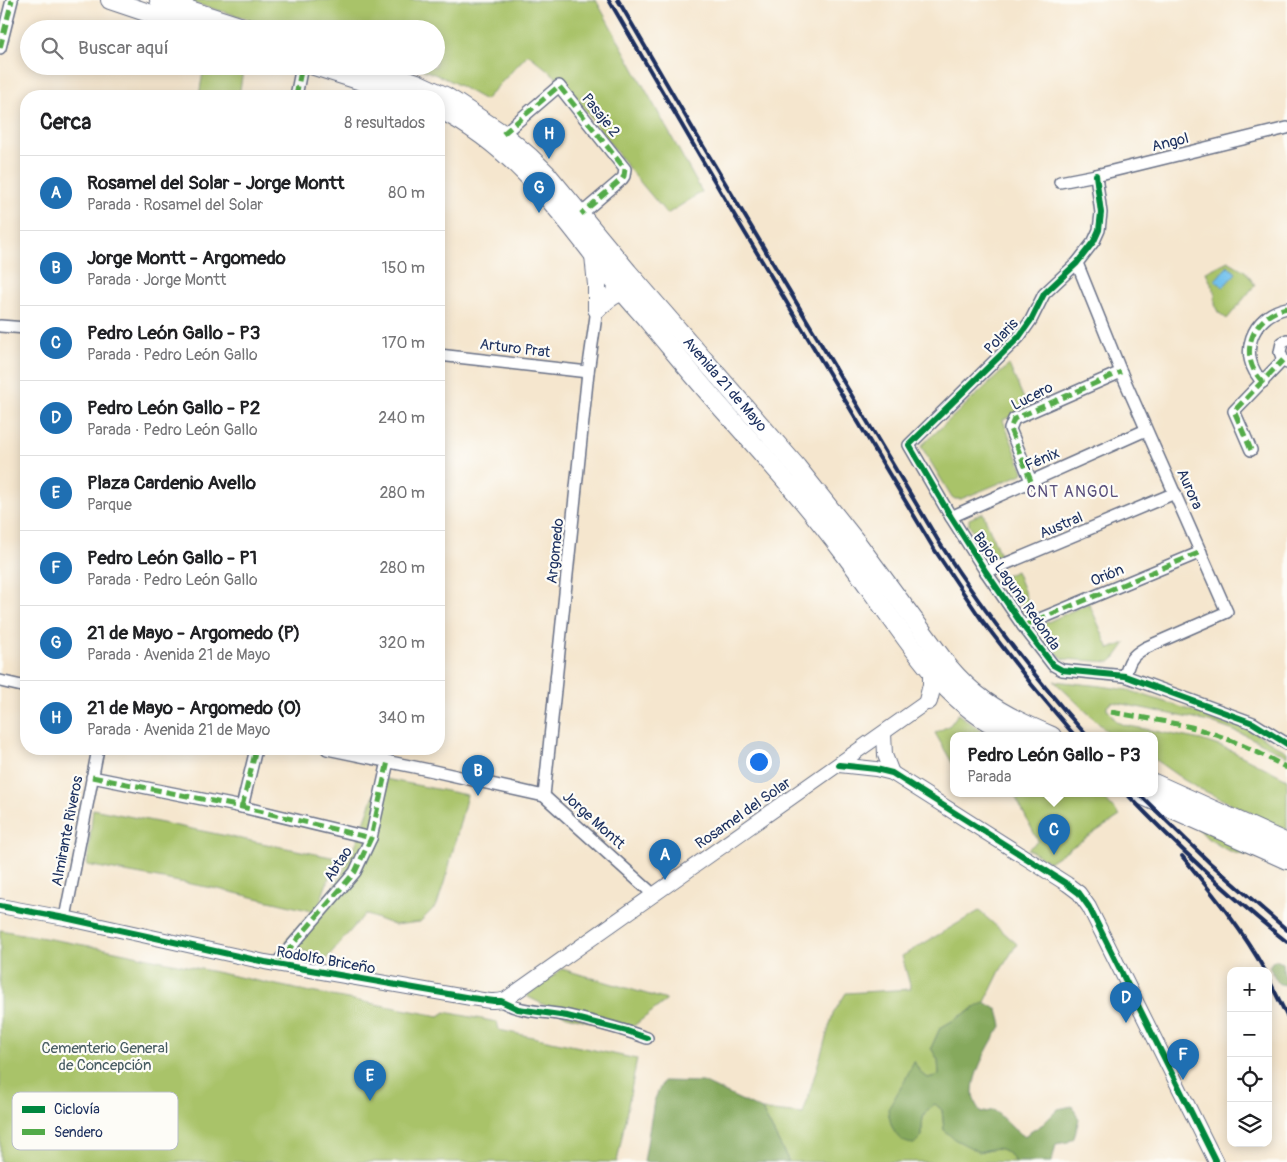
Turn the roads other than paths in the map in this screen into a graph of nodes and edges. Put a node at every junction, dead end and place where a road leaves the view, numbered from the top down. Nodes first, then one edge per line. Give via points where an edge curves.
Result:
1 (12, 0) edge
2 (110, 0) edge
3 (159, 0) edge
4 (169, 20) edge
5 (221, 20) edge
6 (0, 48) edge
7 (300, 75) edge
8 (342, 75) edge
9 (393, 75) edge
10 (297, 90) edge
11 (389, 90) edge
12 (432, 90) edge
13 (445, 96) edge
14 (445, 113) edge
15 (1287, 128) edge
16 (503, 134) junction
17 (1096, 175) junction
18 (1060, 182) dead end
19 (581, 214) junction
20 (594, 254) junction
21 (1078, 263) junction
22 (623, 292) junction
23 (650, 296) junction
24 (1287, 308) edge
25 (597, 310) junction
26 (0, 326) edge
27 (20, 328) edge
28 (1287, 340) edge
29 (445, 356) edge
30 (1285, 362) edge
31 (588, 372) junction
32 (1121, 372) junction
33 (1263, 382) junction
34 (1146, 430) junction
35 (909, 445) joint
36 (1251, 450) dead end
37 (1031, 480) junction
38 (1175, 493) junction
39 (951, 516) junction
40 (1201, 552) junction
41 (986, 572) junction
42 (1023, 626) junction
43 (932, 673) junction
44 (1125, 676) junction
45 (0, 681) edge
46 (20, 686) edge
47 (955, 696) junction
48 (928, 701) junction
49 (884, 732) junction
50 (1006, 732) edge
51 (1043, 732) edge
52 (1287, 744) edge
53 (97, 755) edge
54 (255, 755) edge
55 (358, 755) edge
56 (388, 761) junction
57 (839, 765) junction
58 (892, 773) junction
59 (92, 777) junction
60 (1160, 786) edge
61 (544, 796) junction
62 (1146, 797) edge
63 (242, 808) junction
64 (371, 838) junction
65 (1287, 842) edge
66 (1287, 860) edge
67 (654, 895) junction
68 (0, 906) edge
69 (65, 918) junction
70 (276, 964) junction
71 (501, 1001) junction
72 (647, 1038) dead end
73 (1216, 1162) edge

1 - 6 street
2 - 4 main road
3 - 5 main road
7 - 10 street
8 - 11 main road
9 - 12 main road, Avenida 21 de Mayo
13 - 16 main road, Avenida 21 de Mayo
14 - 20 main road, Avenida 21 de Mayo via 474,130 522,169
15 - 17 street, Angol
16 - 19 main road, Avenida 21 de Mayo via 546,173
16 - 19 street, Pasaje 2 via 559,86 625,169 622,179
17 - 18 street, Angol
17 - 21 street, Polaris via 1101,213 1099,230
19 - 23 main road, Avenida 21 de Mayo
20 - 22 main road, Avenida 21 de Mayo
20 - 25 main road
21 - 32 street, Aurora
21 - 35 street, Polaris via 1044,294 1019,338
22 - 23 main road
22 - 25 main road via 610,297
22 - 43 main road, Avenida 21 de Mayo via 813,513
23 - 51 main road, Avenida 21 de Mayo via 797,467 959,678 994,707
24 - 33 street via 1262,320 1252,337 1252,364
25 - 31 street, Argomedo
26 - 27 street
28 - 30 street via 1280,348
29 - 31 street, Arturo Prat
30 - 33 street
31 - 61 street, Argomedo
32 - 34 street, Aurora
32 - 37 street, Lucero via 1014,419 1010,429
33 - 36 street via 1234,411
34 - 37 street, Fénix
34 - 38 street, Aurora
35 - 39 street, Bajos Laguna Redonda
37 - 39 street, Fénix
38 - 40 street, Aurora
38 - 41 street, Austral
39 - 41 street, Bajos Laguna Redonda
40 - 42 street, Orión
40 - 44 street, Aurora via 1226,612 1144,648 1132,657
41 - 42 street, Bajos Laguna Redonda
42 - 44 street, Bajos Laguna Redonda via 1053,665 1062,670
43 - 47 main road, Avenida 21 de Mayo
43 - 48 main road
44 - 52 street, Bajos Laguna Redonda via 1253,723
45 - 46 street
47 - 48 main road via 941,696
47 - 50 main road, Avenida 21 de Mayo
48 - 49 street, Rosamel del Solar
49 - 57 street, Rosamel del Solar
49 - 58 street via 885,755
53 - 59 street, Almirante Riveros
54 - 63 street
55 - 56 street, Jorge Montt
56 - 61 street, Jorge Montt
56 - 64 street, Abtao
57 - 58 street
57 - 67 street, Rosamel del Solar
58 - 73 street via 1079,893 1089,907
59 - 63 street
59 - 69 street, Almirante Riveros
60 - 65 main road
61 - 67 street, Jorge Montt
62 - 66 main road
63 - 64 street
64 - 70 street, Abtao via 355,872
67 - 71 street, Rosamel del Solar
68 - 69 street, Rodolfo Briceño
69 - 70 street, Rodolfo Briceño
70 - 71 street, Rodolfo Briceño
71 - 72 street, Rodolfo Briceño via 518,1009 567,1016

